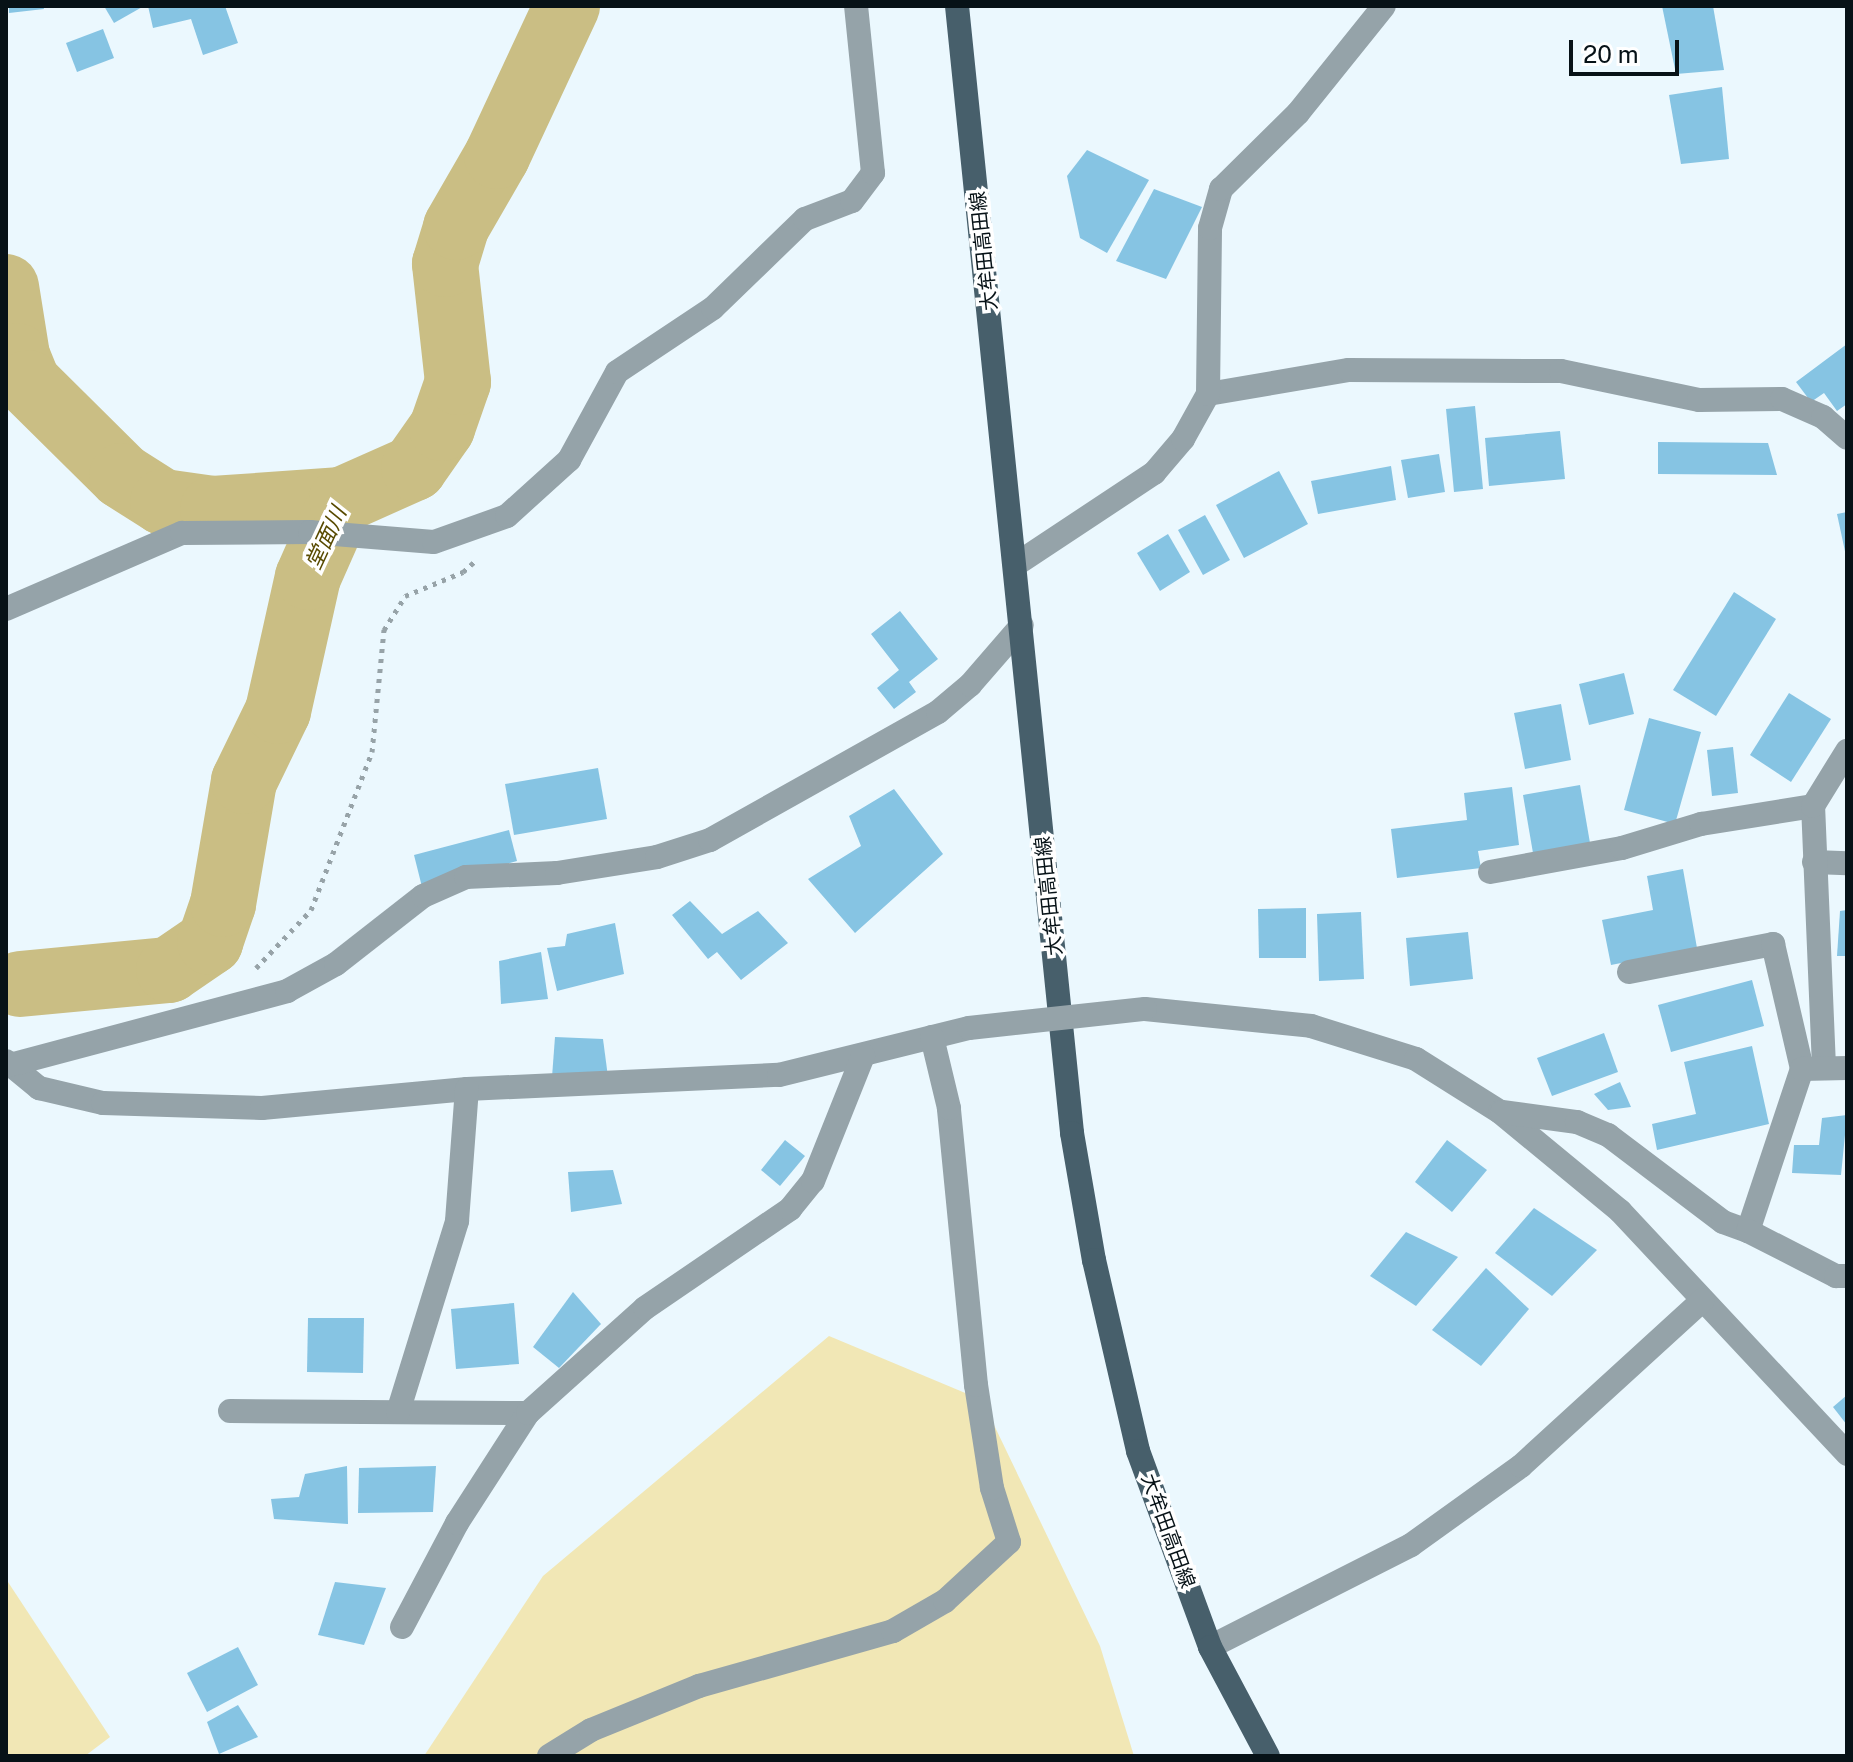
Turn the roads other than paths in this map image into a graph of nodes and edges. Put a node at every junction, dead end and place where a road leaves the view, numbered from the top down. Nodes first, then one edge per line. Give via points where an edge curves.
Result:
1 (856, 6) edge
2 (957, 6) edge
3 (1384, 6) edge
4 (1208, 394) junction
5 (1847, 438) edge
6 (1015, 565) junction
7 (6, 609) edge
8 (1022, 625) junction
9 (1847, 751) edge
10 (1813, 806) junction
11 (1814, 862) junction
12 (1847, 863) edge
13 (1490, 872) dead end
14 (1629, 972) dead end
15 (932, 1037) junction
16 (863, 1056) junction
17 (7, 1064) edge
18 (1825, 1068) edge
19 (467, 1089) junction
20 (1500, 1112) junction
21 (1748, 1231) junction
22 (1847, 1276) edge
23 (1703, 1300) junction
24 (230, 1411) dead end
25 (398, 1412) junction
26 (528, 1413) junction
27 (1847, 1454) edge
28 (402, 1627) dead end
29 (1210, 1647) junction
30 (549, 1756) edge
31 (1268, 1756) edge

1 - 7 street via 873,173 852,201 805,219 713,308 617,372 569,460 507,516 434,542 310,532 182,533
2 - 6 main road, 大牟田高田線
3 - 4 street via 1298,113 1221,189 1210,228
4 - 5 street via 1349,370 1561,371 1699,400 1782,399 1823,417
4 - 6 street via 1183,439 1154,473
6 - 8 main road, 大牟田高田線
8 - 17 street via 970,685 938,712 710,840 657,857 557,873 466,877 423,896 336,964 287,991
8 - 29 main road, 大牟田高田線 via 1072,1133 1094,1260 1138,1451
9 - 10 street
10 - 11 street
10 - 13 street via 1701,824 1622,848
11 - 12 street
11 - 18 street
14 - 18 street via 1773,944
15 - 16 street
15 - 20 street, bridge via 969,1028 1145,1009 1311,1026 1416,1059
15 - 30 street via 949,1108 976,1385 992,1488 1009,1542 945,1601 893,1631 699,1686 591,1730
16 - 19 street via 779,1075
16 - 26 street via 813,1181 790,1209 645,1308
17 - 19 street via 39,1088 103,1103 262,1108
18 - 21 street
19 - 25 street via 457,1221
20 - 21 street via 1577,1122 1608,1135 1723,1222
20 - 23 street via 1620,1211
21 - 22 street via 1836,1276
23 - 27 street
23 - 29 street via 1521,1466 1411,1545
24 - 25 street
25 - 26 street
26 - 28 street via 457,1523
29 - 31 main road, 大牟田高田線

